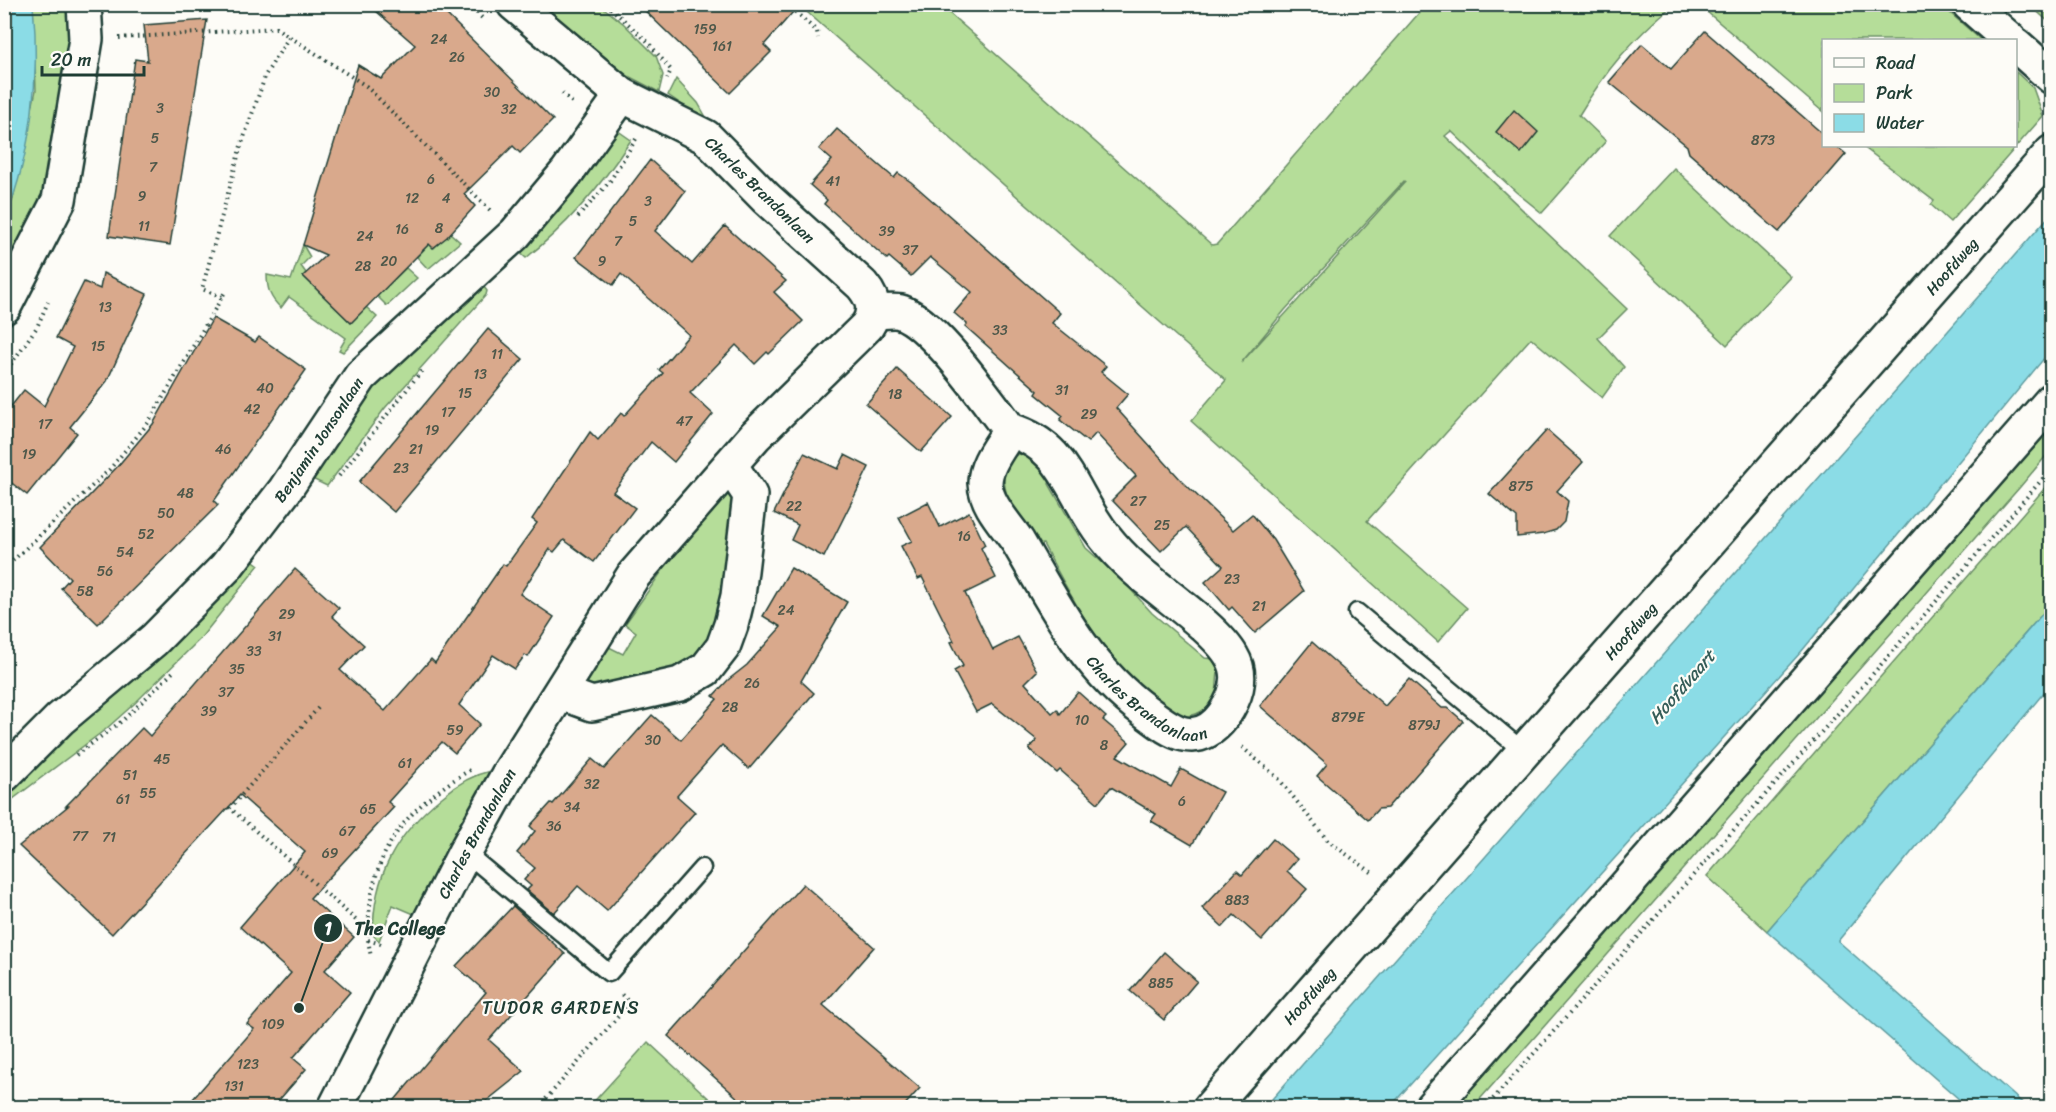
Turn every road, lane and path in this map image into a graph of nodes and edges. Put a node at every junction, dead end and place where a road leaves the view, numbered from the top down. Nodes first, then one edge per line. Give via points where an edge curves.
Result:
1 (84, 4) edge
2 (514, 4) edge
3 (606, 4) edge
4 (786, 4) edge
5 (1969, 4) edge
6 (289, 37) junction
7 (818, 38) dead end
8 (86, 39) junction
9 (2009, 39) edge
10 (2017, 46) edge
11 (2052, 77) edge
12 (666, 81) dead end
13 (622, 95) junction
14 (641, 132) dead end
15 (2052, 152) edge
16 (571, 223) dead end
17 (515, 234) junction
18 (225, 292) dead end
19 (222, 297) junction
20 (4, 308) edge
21 (874, 312) junction
22 (426, 366) dead end
23 (2052, 400) edge
24 (1010, 430) junction
25 (730, 465) junction
26 (2052, 468) edge
27 (338, 477) dead end
28 (4, 569) edge
29 (1357, 612) dead end
30 (174, 670) dead end
31 (562, 693) junction
32 (318, 708) dead end
33 (1216, 725) junction
34 (1523, 751) junction
35 (67, 761) dead end
36 (509, 773) junction
37 (4, 775) edge
38 (465, 852) junction
39 (702, 868) dead end
40 (1398, 894) junction
41 (369, 931) junction
42 (412, 957) junction
43 (609, 974) junction
44 (338, 1106) edge
45 (538, 1107) edge
46 (1209, 1107) edge
47 (1431, 1107) edge
48 (1485, 1107) edge

1 - 8 street
2 - 13 street, Charles Brandonlaan
3 - 12 path via 648,41 671,70
4 - 7 path via 817,31
5 - 9 street
6 - 8 path via 276,28
6 - 17 path via 366,86
6 - 19 path via 266,74 240,149 202,289
8 - 20 street via 59,200
10 - 11 street
13 - 17 street, Benjamin Jonsonlaan via 567,172
13 - 21 street, Charles Brandonlaan via 706,137 862,285 870,294
14 - 16 path via 610,181
15 - 34 street, Hoofdweg
17 - 37 street, Benjamin Jonsonlaan via 362,376 285,490 226,567 154,640 60,718
18 - 19 path
19 - 28 path via 148,423 109,470
21 - 24 street, Charles Brandonlaan via 901,312 924,328
21 - 25 street, Charles Brandonlaan via 867,326
22 - 27 path
23 - 47 street
24 - 33 street, Charles Brandonlaan via 1042,444 1059,462 1094,522 1118,552 1179,604 1232,657 1238,676 1235,694
24 - 33 street, Charles Brandonlaan via 991,462 985,483 990,501 1077,643 1126,696 1161,723 1184,734 1202,734
25 - 31 street, Charles Brandonlaan via 633,576
25 - 31 street via 750,495 738,596 723,647 706,669 671,687 592,704
26 - 48 path
29 - 34 lane
30 - 35 path via 122,721
31 - 36 street, Charles Brandonlaan
32 - 41 path via 230,808
33 - 40 path via 1279,779 1328,841
34 - 40 street, Hoofdweg
36 - 38 street, Charles Brandonlaan
36 - 41 path via 494,764 476,766 450,782 398,828 381,859 374,883
38 - 42 street, Charles Brandonlaan
38 - 43 lane
39 - 43 lane
40 - 46 street, Hoofdweg
41 - 42 path via 369,940
42 - 44 street, Charles Brandonlaan
43 - 45 path via 615,989 630,1003

